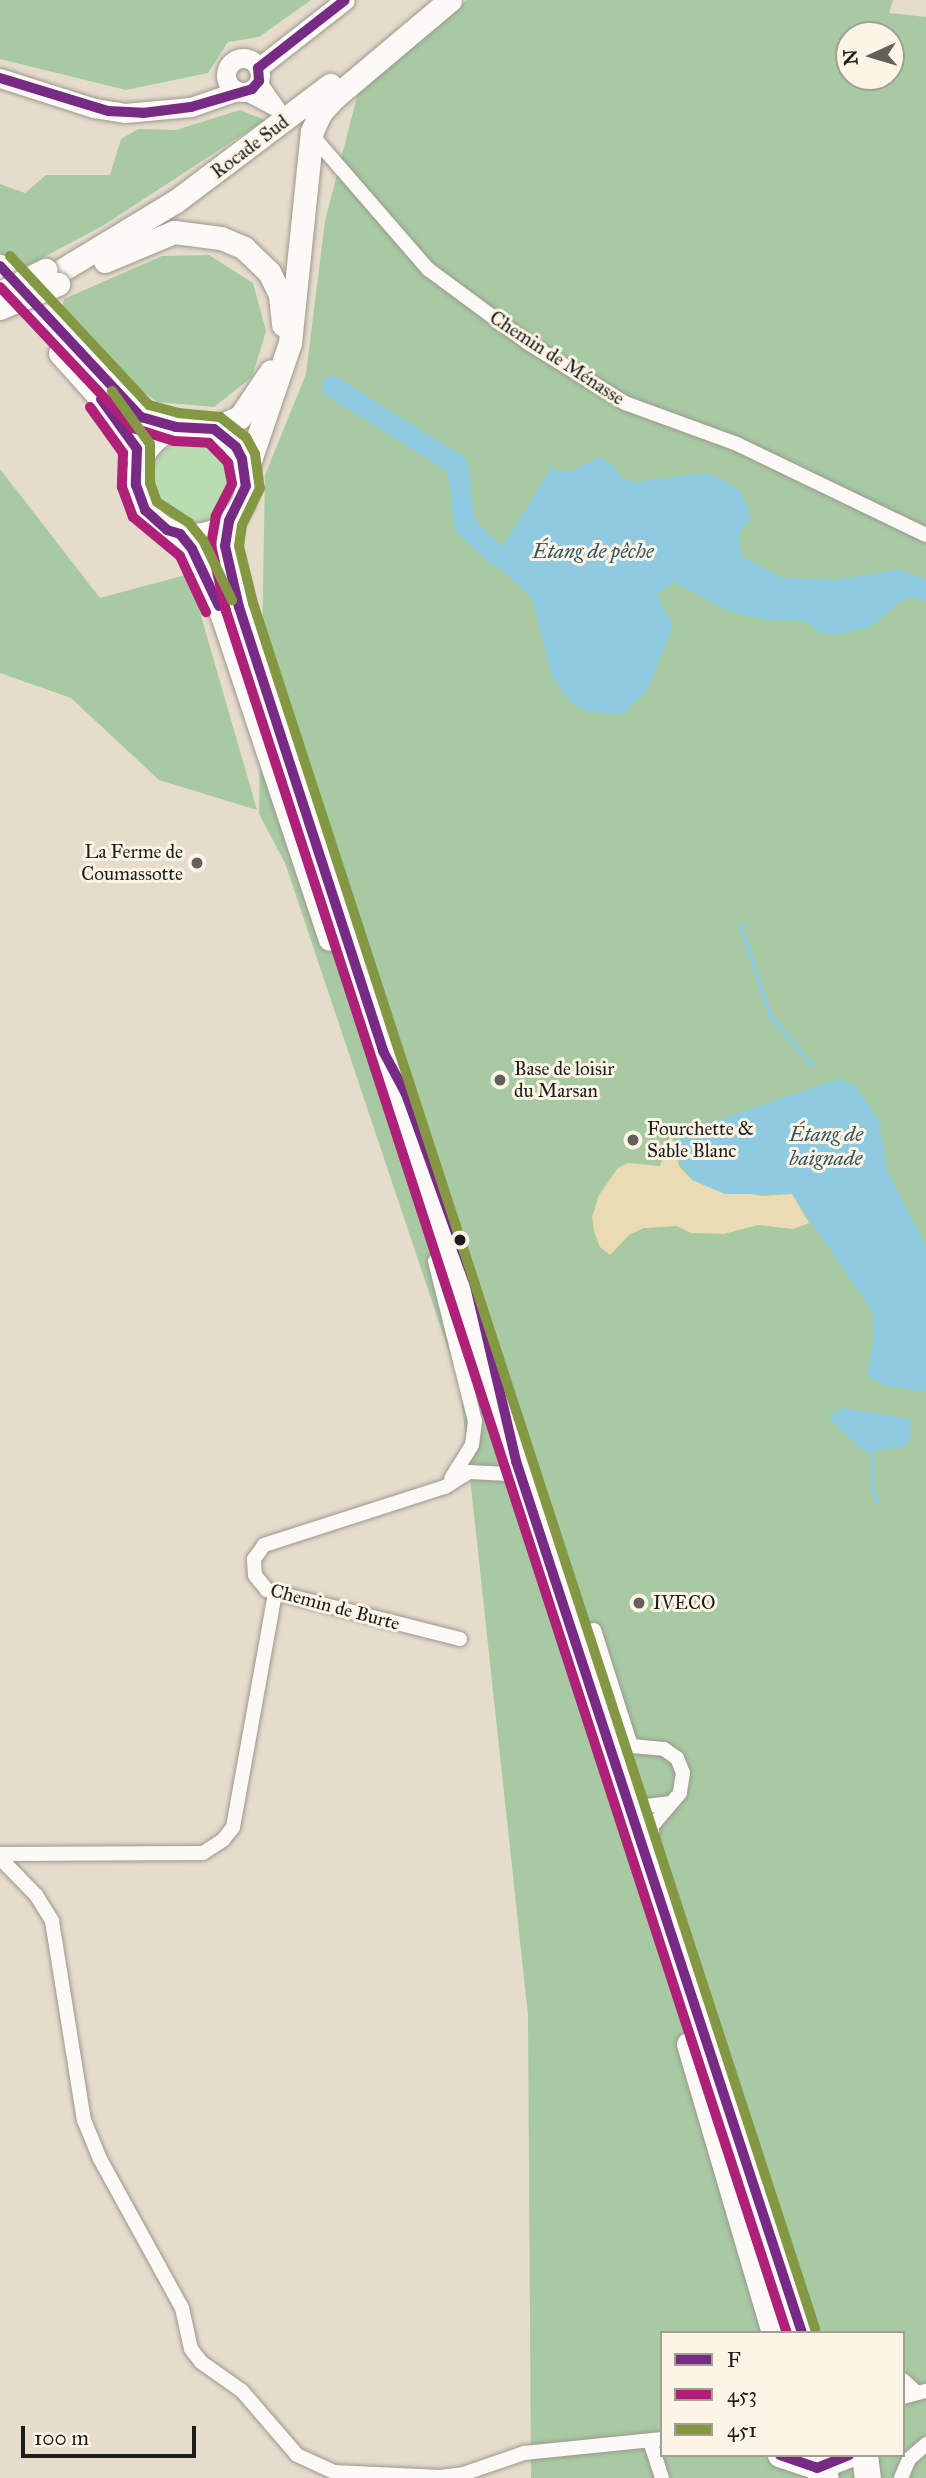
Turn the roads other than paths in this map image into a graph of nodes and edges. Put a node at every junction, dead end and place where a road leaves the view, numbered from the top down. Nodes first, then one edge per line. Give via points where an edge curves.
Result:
1 (345, 0) edge
2 (436, 0) edge
3 (450, 0) edge
4 (0, 78) edge
5 (317, 141) dead end
6 (0, 266) edge
7 (52, 277) junction
8 (0, 286) edge
9 (0, 293) edge
10 (0, 307) edge
11 (176, 427) junction
12 (214, 429) junction
13 (140, 461) junction
14 (246, 472) junction
15 (229, 521) junction
16 (180, 534) junction
17 (926, 535) edge
18 (435, 1261) junction
19 (504, 1474) junction
20 (429, 1492) junction
21 (275, 1593) junction
22 (594, 1630) dead end
23 (460, 1639) dead end
24 (624, 1793) junction
25 (672, 1803) junction
26 (0, 1856) edge
27 (686, 1987) junction
28 (772, 2331) edge
29 (801, 2331) edge
30 (656, 2440) edge
31 (926, 2444) edge
32 (784, 2457) edge
33 (848, 2457) edge
34 (865, 2457) edge
35 (821, 2473) edge
36 (662, 2478) edge
37 (868, 2478) edge
38 (901, 2478) edge

1 - 4 street via 245,78 191,107 143,113 108,111
2 - 7 main road, Rocade Sud via 176,201
3 - 14 main road via 336,96 312,131 290,343
5 - 17 street, Chemin de Ménasse via 428,269 528,343 625,403 737,444
6 - 11 main road via 134,410 152,422
7 - 9 main road, bridge
7 - 10 main road, bridge
7 - 12 main road via 174,233 200,233 244,248 275,283 283,315 276,358 246,410
8 - 13 main road via 119,419
11 - 12 main road
11 - 13 main road via 154,439
12 - 14 main road via 236,447
13 - 16 main road via 136,485 145,510
14 - 15 main road via 243,499
15 - 16 main road via 201,535
15 - 24 main road via 227,561 239,607
16 - 18 main road via 202,565 223,618
18 - 19 main road
18 - 20 street, Chemin de Burte via 476,1428 458,1471
19 - 20 street, Chemin de Burte via 476,1470
19 - 28 main road via 713,2121
20 - 21 street, Chemin de Burte via 264,1545 253,1567 262,1586
21 - 23 street, Chemin de Burte
21 - 26 street via 233,1827 223,1840 203,1853
22 - 25 street via 631,1746 664,1749 681,1766 683,1783
24 - 25 street via 646,1806
24 - 27 main road
25 - 27 street via 655,1819 651,1846 679,1943
26 - 30 street via 36,1895 52,1921 84,2120 100,2159 182,2308 191,2349 201,2362 242,2390 297,2455 334,2472 440,2477 524,2453
27 - 29 main road
30 - 36 street
31 - 38 street via 909,2459
32 - 35 main road
33 - 35 main road
34 - 37 highway

